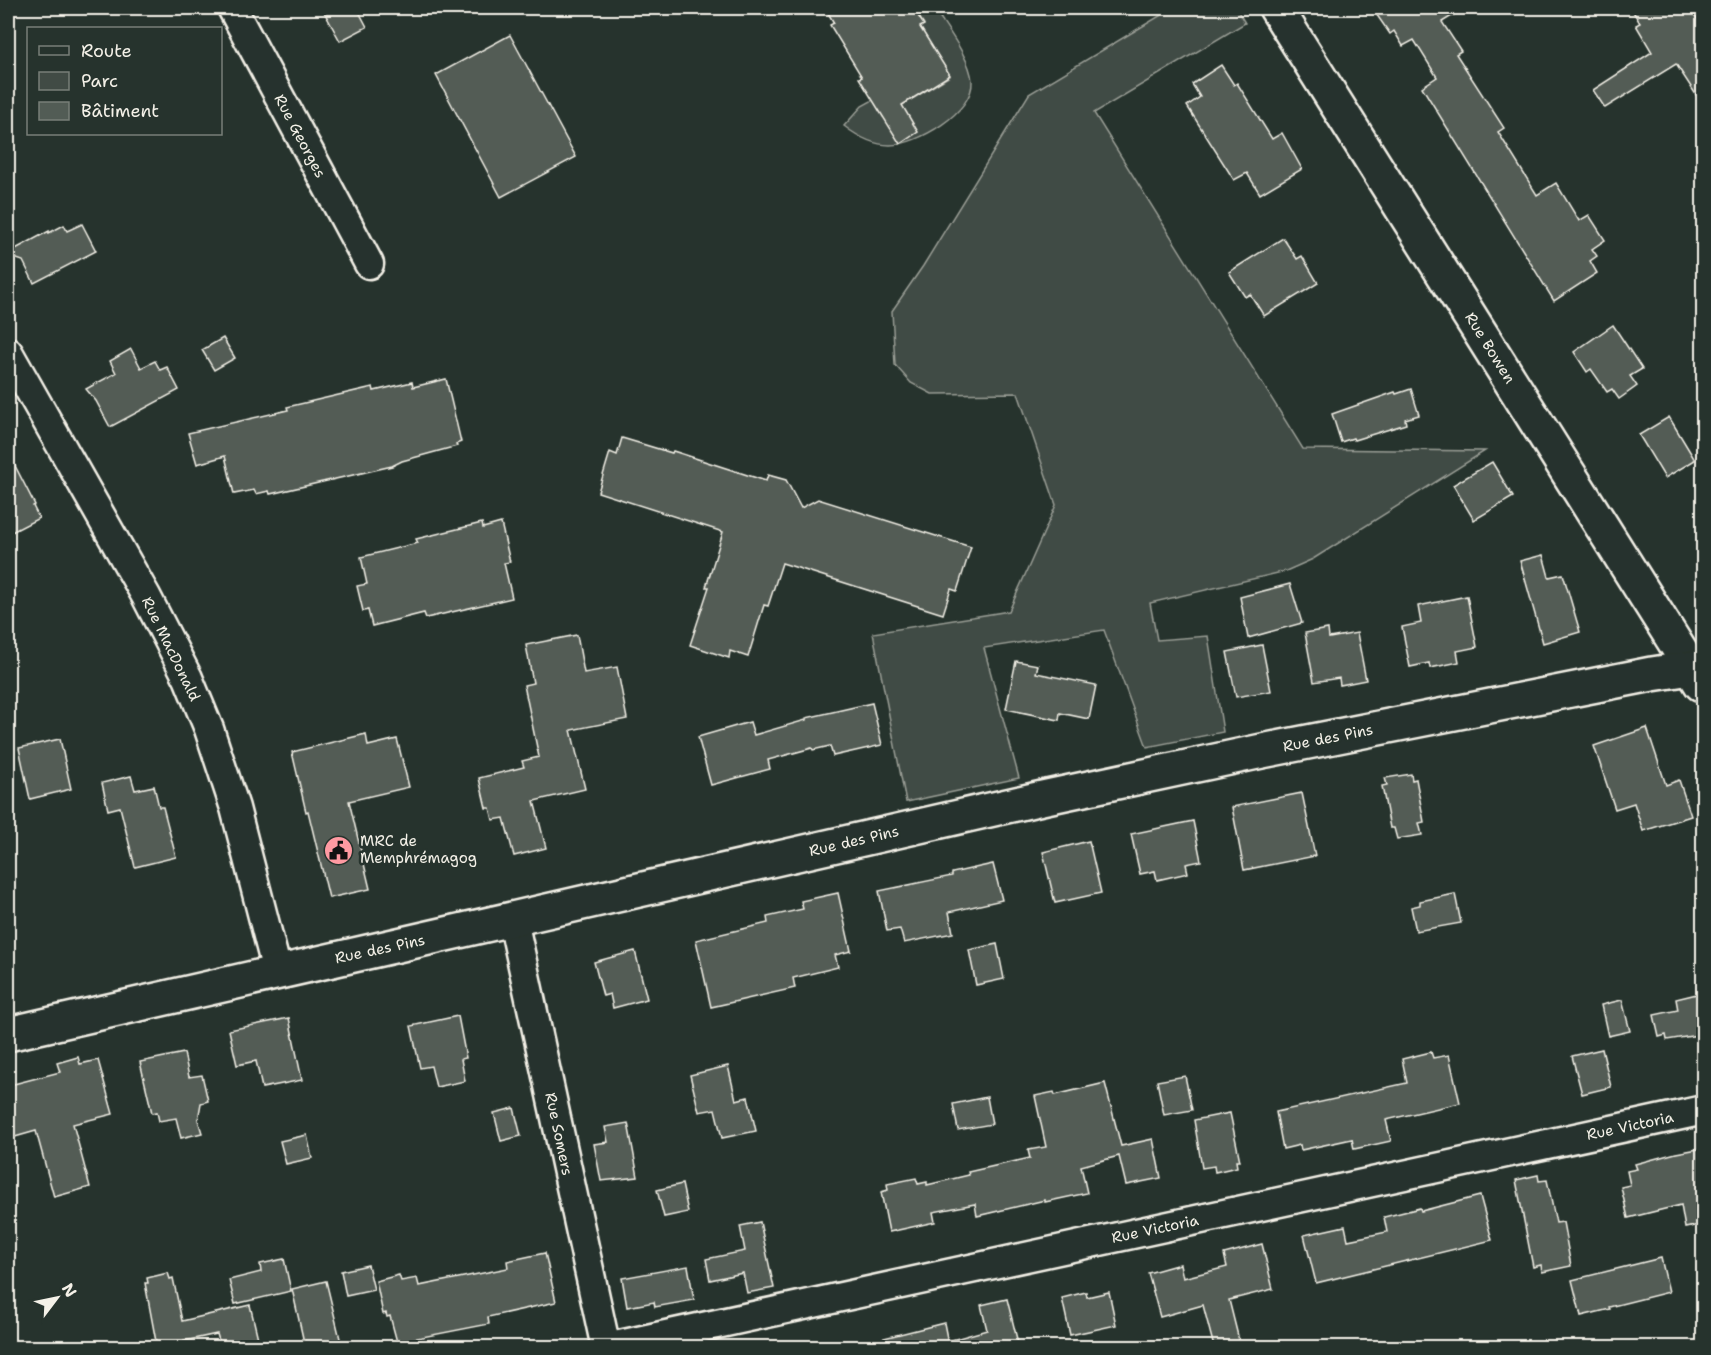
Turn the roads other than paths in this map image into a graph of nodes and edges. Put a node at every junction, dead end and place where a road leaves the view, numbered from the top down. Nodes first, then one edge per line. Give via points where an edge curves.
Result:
1 (232, 8) edge
2 (1276, 8) edge
3 (369, 264) dead end
4 (8, 352) edge
5 (1699, 674) edge
6 (513, 920) junction
7 (277, 971) junction
8 (8, 1034) edge
9 (1704, 1110) edge
10 (606, 1347) edge

1 - 3 street, Rue Georges
2 - 5 street, Rue Bowen
4 - 7 street, Rue MacDonald via 188,678 235,808
5 - 6 street, Rue des Pins via 1141,776
6 - 7 street, Rue des Pins
6 - 10 street, Rue Somers
7 - 8 street, Rue des Pins
9 - 10 street, Rue Victoria

